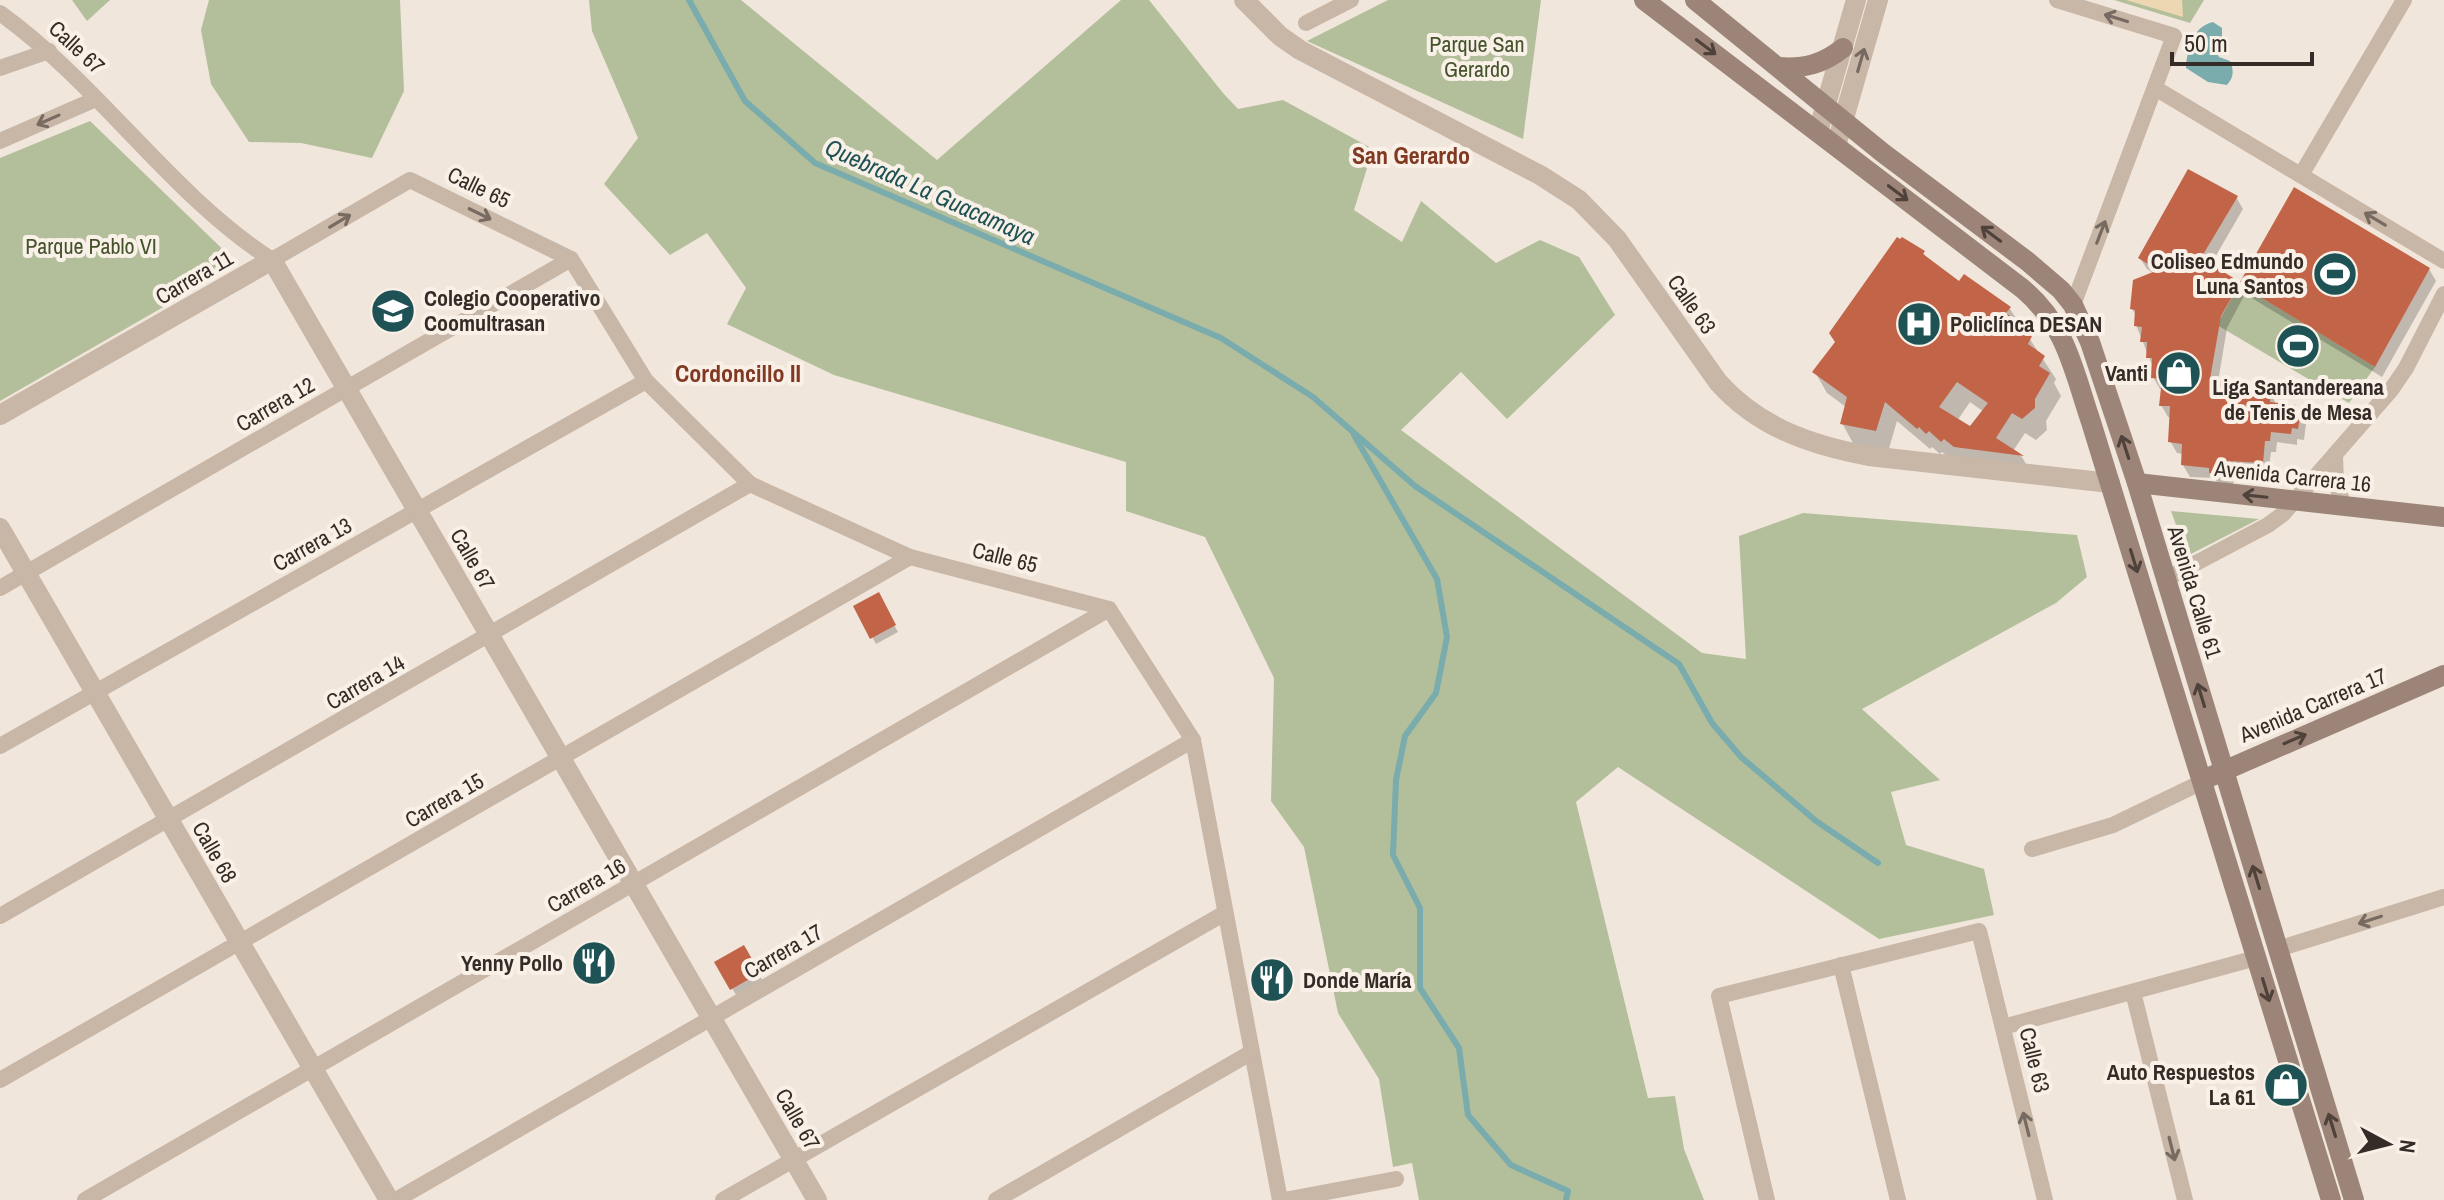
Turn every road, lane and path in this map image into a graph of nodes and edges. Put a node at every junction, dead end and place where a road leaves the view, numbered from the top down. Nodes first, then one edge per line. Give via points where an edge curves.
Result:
1 (1244, 0) edge
2 (1351, 0) edge
3 (1644, 0) edge
4 (1695, 0) edge
5 (1856, 0) edge
6 (1878, 0) edge
7 (2057, 0) edge
8 (2404, 0) edge
9 (0, 13) edge
10 (1306, 23) dead end
11 (1843, 48) junction
12 (49, 51) junction
13 (1779, 67) junction
14 (0, 68) edge
15 (2155, 88) junction
16 (96, 99) junction
17 (1826, 106) junction
18 (1843, 120) junction
19 (1818, 132) junction
20 (0, 141) edge
21 (1836, 146) junction
22 (2301, 175) junction
23 (410, 180) joint
24 (571, 259) junction
25 (272, 260) junction
26 (2443, 260) edge
27 (2444, 294) edge
28 (2073, 305) junction
29 (646, 381) junction
30 (347, 389) junction
31 (0, 415) edge
32 (2335, 456) junction
33 (2110, 483) junction
34 (2137, 483) junction
35 (750, 484) junction
36 (2296, 500) junction
37 (2344, 506) junction
38 (417, 510) junction
39 (2444, 517) edge
40 (0, 528) edge
41 (910, 557) junction
42 (26, 573) junction
43 (2166, 579) junction
44 (0, 588) edge
45 (1109, 609) junction
46 (489, 635) junction
47 (2444, 675) edge
48 (95, 692) junction
49 (1193, 740) junction
50 (0, 746) edge
51 (561, 759) junction
52 (2224, 770) junction
53 (2202, 782) junction
54 (169, 821) junction
55 (2032, 849) dead end
56 (633, 883) junction
57 (2444, 897) edge
58 (1225, 913) junction
59 (0, 916) edge
60 (240, 942) junction
61 (2278, 949) junction
62 (2256, 958) junction
63 (1841, 965) junction
64 (2133, 992) junction
65 (711, 1018) junction
66 (2003, 1027) junction
67 (1252, 1052) junction
68 (313, 1068) junction
69 (0, 1080) edge
70 (794, 1159) junction
71 (1396, 1179) dead end
72 (85, 1200) edge
73 (389, 1200) edge
74 (396, 1200) edge
75 (723, 1200) edge
76 (817, 1200) edge
77 (996, 1200) edge
78 (1282, 1200) edge
79 (1767, 1200) edge
80 (1898, 1200) edge
81 (2045, 1200) edge
82 (2185, 1200) edge
83 (2331, 1200) edge
84 (2354, 1200) edge

1 - 33 street, Calle 63 via 1280,36 1342,74 1579,200 1617,239 1718,382 1754,416 1834,449 1869,456
2 - 10 street
3 -> 19 main road
4 - 13 main road, Avenida Calle 61
5 - 11 street
18 -> 6 street
15 -> 7 street via 2174,36
8 - 22 street
9 - 12 street, Calle 67
11 - 13 main road via 1809,66
11 - 17 street
12 - 14 street
12 - 16 street, Calle 67
13 - 17 main road, Avenida Calle 61
15 - 22 street
28 -> 15 street
16 -> 20 street
16 - 25 street, Calle 67 via 217,220
17 - 18 main road, Avenida Calle 61
17 - 19 street
18 - 21 street
28 -> 18 main road, Avenida Calle 61 via 2047,276
19 - 21 main road
21 -> 33 main road via 2046,310 2063,337
26 -> 22 street
23 -> 24 street, Calle 65
25 -> 23 street, Carrera 11
24 - 29 street, Calle 65
24 - 30 street, Carrera 12
25 - 30 street, Calle 67
25 - 31 street, Carrera 11
27 - 32 street via 2395,384
34 -> 28 main road, Avenida Calle 61
29 - 35 street, Calle 65
29 - 38 street, Carrera 13
30 - 38 street, Calle 67
30 - 42 street, Carrera 12
32 - 36 street
32 - 37 street
33 -> 53 main road
36 -> 34 main road, Avenida Carrera 16
34 - 43 main road, Avenida Calle 61
35 - 41 street, Calle 65
35 - 46 street, Carrera 14
36 - 37 main road, Avenida Carrera 16
36 - 43 street via 2268,525
37 - 39 main road, Avenida Carrera 16
38 - 46 street, Calle 67
38 - 48 street, Carrera 13
40 - 42 street, Calle 68
41 - 45 street, Calle 65
41 - 51 street, Carrera 15
42 - 44 street, Carrera 12
42 - 48 street, Calle 68
52 -> 43 main road, Avenida Calle 61
45 - 49 street
45 - 56 street, Carrera 16
46 - 51 street, Calle 67
46 - 54 street, Carrera 14
52 -> 47 main road, Avenida Carrera 17
48 - 50 street, Carrera 13
48 - 54 street, Calle 68
49 - 58 street
49 - 65 street, Carrera 17
51 - 56 street, Calle 67
51 - 60 street, Carrera 15
52 - 53 main road, Avenida Carrera 17
61 -> 52 main road, Avenida Calle 61
53 - 55 street via 2113,825
53 - 62 main road
54 - 59 street, Carrera 14
54 - 60 street, Calle 68
56 - 65 street, Calle 67
56 - 68 street, Carrera 16
57 -> 61 street
58 - 67 street
58 - 70 street
60 - 68 street, Calle 68
60 - 69 street, Carrera 15
84 -> 61 main road, Avenida Calle 61
62 - 64 street
62 -> 83 main road
63 - 66 street, Calle 63 via 1979,931
63 - 79 street via 1719,996
63 - 80 street
64 - 66 street
64 -> 82 street
65 - 70 street, Calle 67
65 - 74 street, Carrera 17
81 -> 66 street, Calle 63
67 - 77 street
67 - 78 street
68 - 72 street, Carrera 16
68 - 73 street, Calle 68
70 - 75 street
70 - 76 street, Calle 67
71 - 78 street

